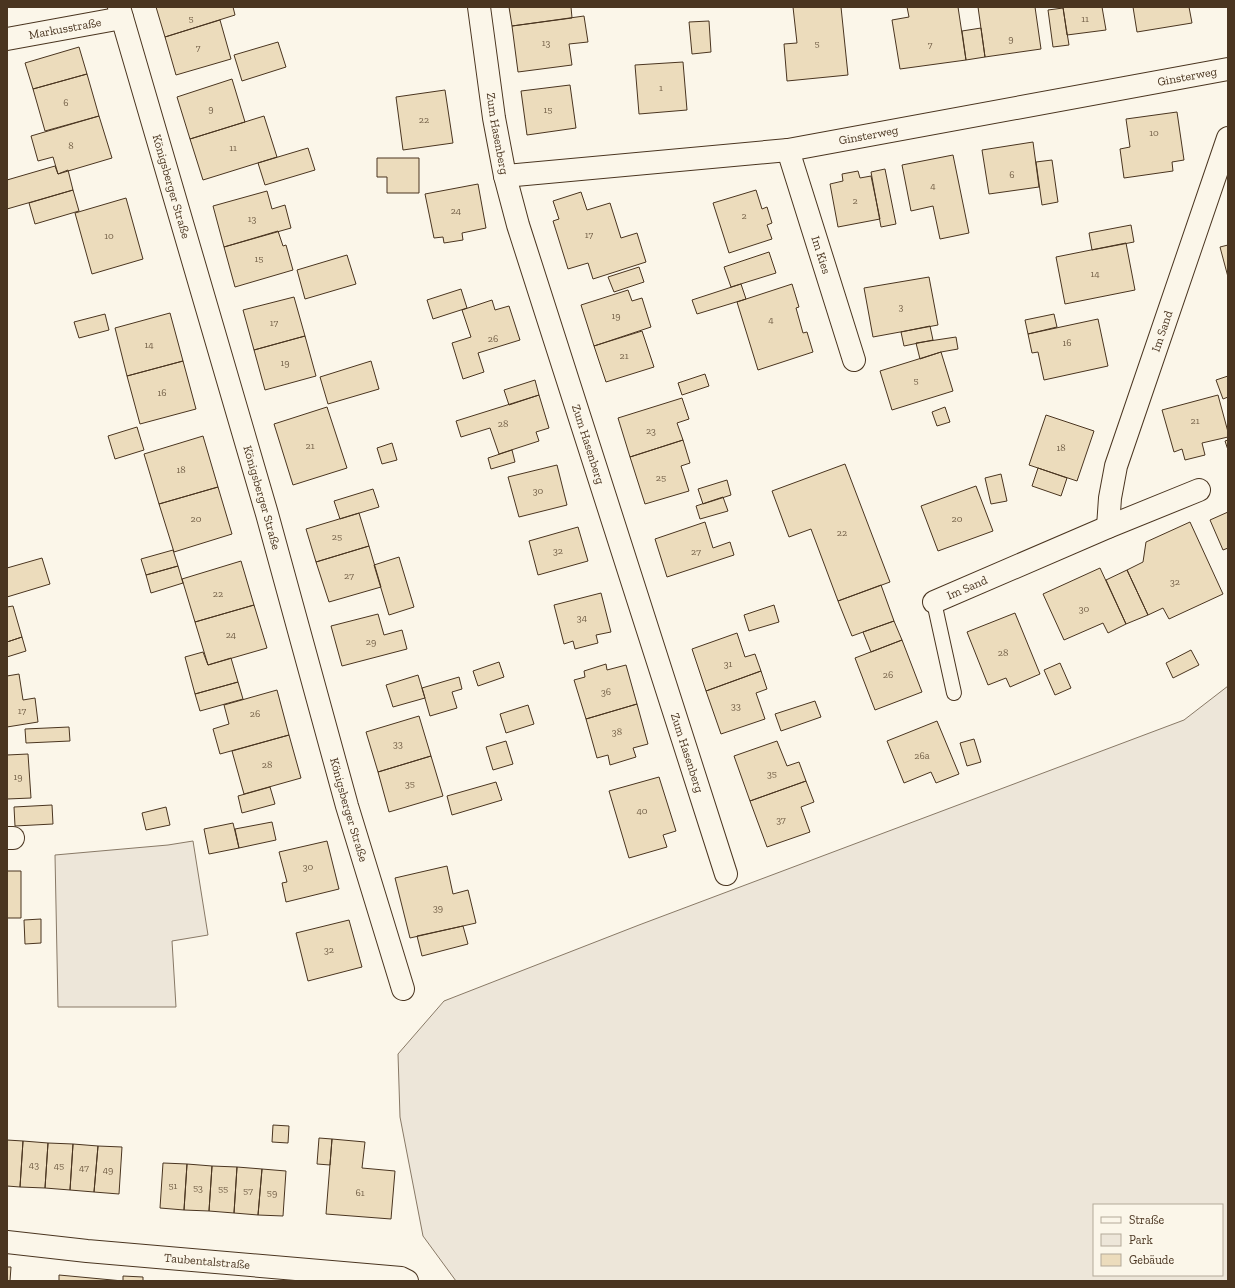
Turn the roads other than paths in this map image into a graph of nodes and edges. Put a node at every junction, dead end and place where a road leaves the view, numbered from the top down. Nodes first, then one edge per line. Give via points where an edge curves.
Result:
1 (479, 7) edge
2 (121, 12) edge
3 (7, 39) edge
4 (1228, 69) edge
5 (1228, 138) edge
6 (788, 150) junction
7 (505, 176) junction
8 (854, 360) dead end
9 (1199, 490) dead end
10 (1108, 526) junction
11 (934, 602) joint
12 (954, 693) dead end
13 (726, 874) dead end
14 (403, 989) dead end
15 (7, 1242) edge
16 (407, 1281) edge

1 - 7 street, Zum Hasenberg via 494,118
2 - 3 street, Markusstraße
2 - 14 street, Königsberger Straße via 265,506 347,806
4 - 6 street, Ginsterweg
5 - 10 street, Im Sand via 1116,466
6 - 7 street, Ginsterweg
6 - 8 street, Im Kies
7 - 13 street, Zum Hasenberg via 518,225
9 - 10 street, Im Sand
10 - 11 street, Im Sand
11 - 12 lane, Im Sand
15 - 16 street, Taubentalstraße via 401,1278

